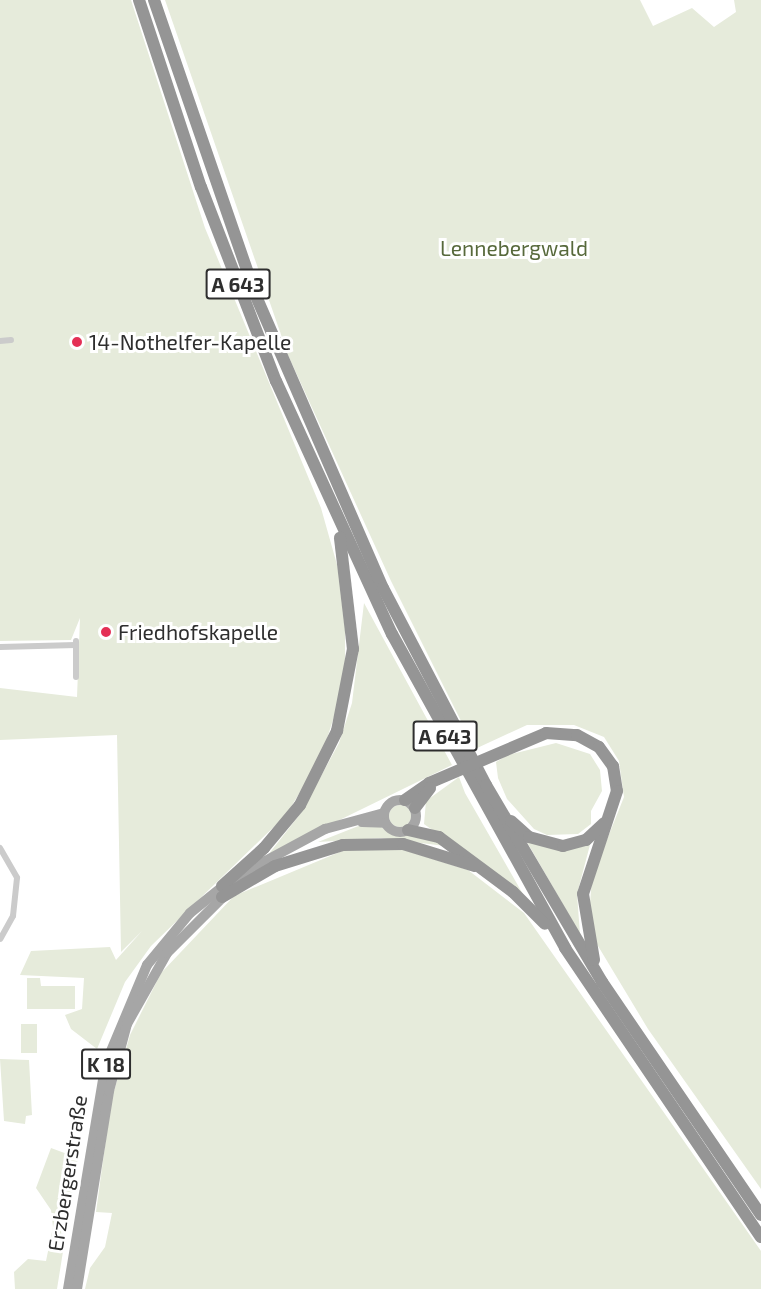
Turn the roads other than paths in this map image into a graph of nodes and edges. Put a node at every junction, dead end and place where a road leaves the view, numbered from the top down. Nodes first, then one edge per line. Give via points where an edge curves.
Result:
1 (139, 0) edge
2 (154, 0) edge
3 (11, 340) dead end
4 (0, 341) edge
5 (336, 519) junction
6 (0, 646) edge
7 (76, 677) dead end
8 (410, 804) junction
9 (615, 804) junction
10 (501, 811) junction
11 (384, 818) junction
12 (408, 830) junction
13 (0, 848) edge
14 (475, 866) junction
15 (222, 891) junction
16 (0, 939) edge
17 (565, 948) junction
18 (602, 982) junction
19 (761, 1215) edge
20 (761, 1237) edge
21 (68, 1289) edge
22 (77, 1289) edge

1 - 5 highway, A 643 via 236,279
2 - 10 highway, A 643 via 217,192 290,380 383,588
3 - 4 street
5 - 15 highway via 353,621 350,677 337,731 294,813
5 - 17 highway, A 643 via 422,693
6 - 7 street via 76,643
8 - 9 highway via 450,774 546,733 577,735 609,760 617,783
8 - 11 main road via 394,801
8 - 12 main road via 416,818
9 - 10 highway via 593,835 563,846 529,837
9 - 18 highway via 583,894 587,938
10 - 18 highway, A 643
11 - 12 main road via 398,832
11 - 15 main road via 325,829
12 - 14 highway via 433,834
13 - 16 street via 16,878 13,916
14 - 15 highway via 403,844 343,845 298,857
14 - 17 highway via 519,897
15 - 21 main road, Erzbergerstraße / K 18 via 160,947 119,1022 100,1089
15 - 22 main road, Erzbergerstraße / K 18 via 167,952 124,1035 109,1091
17 - 20 highway, A 643
18 - 19 highway, A 643

